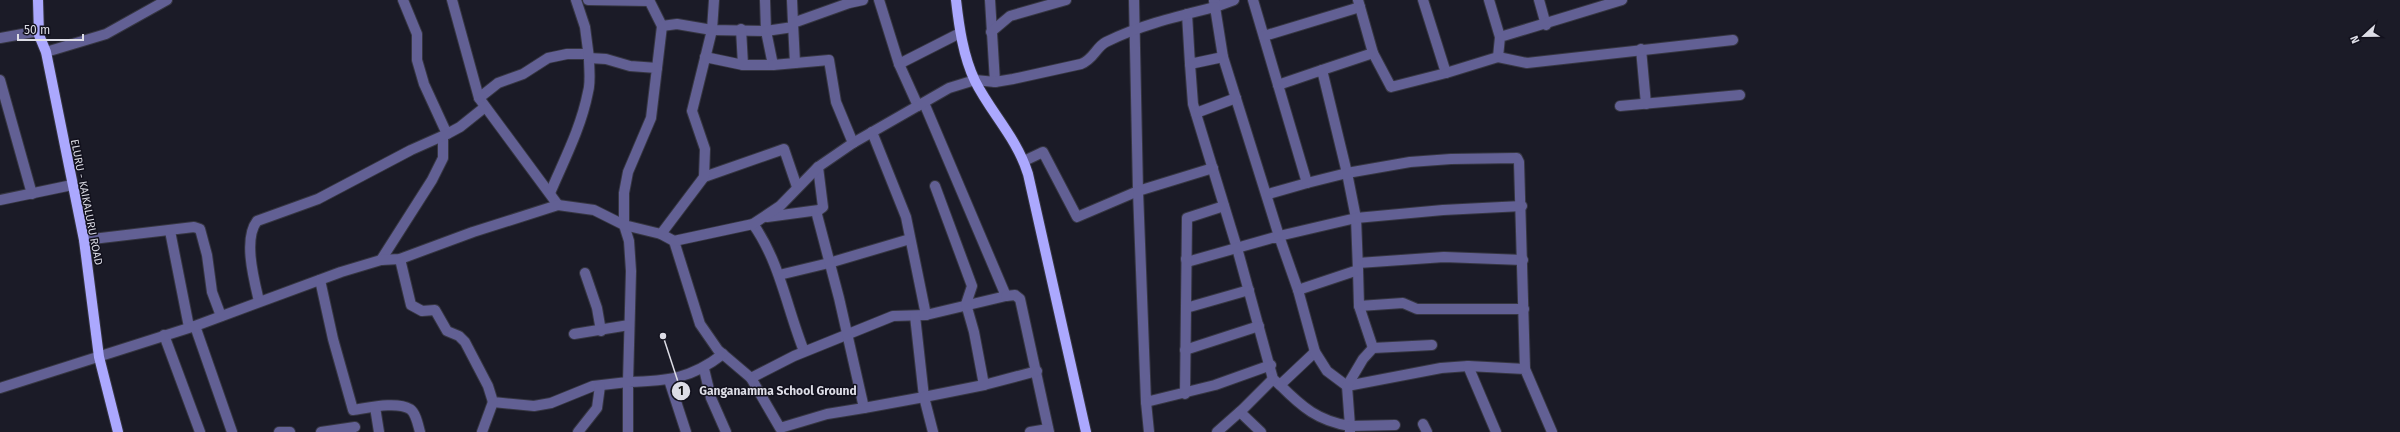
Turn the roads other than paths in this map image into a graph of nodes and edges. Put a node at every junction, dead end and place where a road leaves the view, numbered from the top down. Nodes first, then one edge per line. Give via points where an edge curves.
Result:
1 (38, 0) edge
2 (167, 0) edge
3 (403, 0) edge
4 (452, 0) edge
5 (576, 0) edge
6 (588, 0) edge
7 (649, 0) edge
8 (714, 0) edge
9 (765, 0) edge
10 (792, 0) edge
11 (863, 0) edge
12 (879, 0) edge
13 (956, 0) edge
14 (990, 0) edge
15 (1066, 0) edge
16 (1134, 0) edge
17 (1234, 0) edge
18 (1253, 0) edge
19 (1423, 0) edge
20 (1489, 0) edge
21 (1539, 0) edge
22 (1622, 0) edge
23 (849, 1) edge
24 (1214, 3) edge
25 (1359, 4) edge
26 (1187, 14) junction
27 (793, 25) junction
28 (1546, 25) junction
29 (662, 26) junction
30 (741, 29) junction
31 (712, 30) junction
32 (1135, 30) junction
33 (39, 31) junction
34 (766, 31) junction
35 (991, 32) junction
36 (960, 33) junction
37 (1264, 36) junction
38 (1500, 37) junction
39 (0, 38) edge
40 (1733, 40) dead end
41 (1640, 49) junction
42 (46, 52) junction
43 (1373, 53) junction
44 (589, 56) junction
45 (705, 57) junction
46 (1223, 57) junction
47 (1498, 57) junction
48 (794, 63) junction
49 (899, 64) junction
50 (1190, 64) junction
51 (743, 65) junction
52 (773, 65) junction
53 (656, 68) junction
54 (1322, 70) junction
55 (1446, 73) junction
56 (0, 80) edge
57 (975, 80) junction
58 (995, 82) junction
59 (1278, 85) junction
60 (1740, 95) dead end
61 (479, 98) junction
62 (1236, 98) junction
63 (1646, 104) junction
64 (921, 105) junction
65 (1620, 106) dead end
66 (485, 107) junction
67 (1196, 113) junction
68 (872, 132) junction
69 (445, 135) junction
70 (853, 143) junction
71 (1024, 161) junction
72 (818, 167) junction
73 (1213, 168) junction
74 (1347, 173) junction
75 (704, 177) junction
76 (1307, 183) junction
77 (72, 185) junction
78 (935, 186) dead end
79 (798, 187) junction
80 (1138, 191) junction
81 (550, 193) junction
82 (32, 194) junction
83 (1268, 194) junction
84 (0, 200) edge
85 (558, 205) junction
86 (1224, 206) junction
87 (1522, 206) junction
88 (816, 211) junction
89 (767, 216) junction
90 (1356, 218) junction
91 (753, 224) junction
92 (624, 225) junction
93 (170, 231) junction
94 (661, 234) junction
95 (1280, 236) junction
96 (910, 239) junction
97 (84, 240) junction
98 (674, 242) junction
99 (1237, 248) junction
100 (400, 259) junction
101 (1186, 259) junction
102 (381, 260) junction
103 (1523, 260) junction
104 (829, 263) junction
105 (1358, 266) junction
106 (585, 273) dead end
107 (779, 275) junction
108 (320, 280) junction
109 (1249, 290) junction
110 (1298, 290) junction
111 (1006, 296) junction
112 (259, 301) junction
113 (966, 304) junction
114 (1359, 306) junction
115 (1186, 308) junction
116 (1524, 309) junction
117 (926, 315) junction
118 (221, 316) junction
119 (915, 316) junction
120 (629, 325) junction
121 (192, 326) junction
122 (1260, 326) junction
123 (601, 331) junction
124 (847, 333) junction
125 (574, 334) dead end
126 (164, 335) junction
127 (1432, 345) dead end
128 (1373, 348) junction
129 (1185, 350) junction
130 (804, 352) junction
131 (1315, 352) junction
132 (723, 354) junction
133 (99, 357) junction
134 (1270, 365) junction
135 (1468, 366) junction
136 (704, 369) junction
137 (1525, 369) junction
138 (1036, 371) junction
139 (751, 378) junction
140 (668, 380) junction
141 (628, 382) junction
142 (1276, 382) junction
143 (984, 385) junction
144 (600, 386) junction
145 (1347, 386) junction
146 (0, 388) edge
147 (1185, 394) junction
148 (924, 397) junction
149 (494, 402) junction
150 (1146, 402) junction
151 (375, 407) junction
152 (864, 408) junction
153 (353, 410) junction
154 (1240, 412) junction
155 (1395, 425) dead end
156 (1350, 429) edge
157 (357, 430) edge
158 (781, 430) edge
159 (1048, 430) edge
160 (118, 432) edge
161 (200, 432) edge
162 (232, 432) edge
163 (279, 432) edge
164 (290, 432) edge
165 (321, 432) edge
166 (379, 432) edge
167 (420, 432) edge
168 (482, 432) edge
169 (578, 432) edge
170 (628, 432) edge
171 (686, 432) edge
172 (726, 432) edge
173 (933, 432) edge
174 (1030, 432) edge
175 (1086, 432) edge
176 (1149, 432) edge
177 (1217, 432) edge
178 (1261, 432) edge
179 (1496, 432) edge
180 (1552, 432) edge

1 - 33 main road, ELURU - KAIKALURU ROAD
2 - 42 street via 106,34
3 - 69 street via 417,34 418,60 424,84
4 - 61 street
5 - 44 street via 585,27
6 - 7 street
7 - 29 street
8 - 31 street
9 - 34 street
10 - 27 street
11 - 23 street
12 - 49 street
13 - 36 main road
14 - 35 street
15 - 35 street via 1010,16
16 - 32 street
17 - 24 street
18 - 37 street
19 - 55 street
20 - 38 street
21 - 28 street
22 - 28 street
23 - 27 street
24 - 26 street
24 - 46 street
25 - 37 street
25 - 43 street
26 - 32 street
26 - 50 street
27 - 34 street
27 - 48 street
28 - 38 street
29 - 31 street via 677,24
29 - 53 street
30 - 31 street
30 - 34 street
30 - 51 street
31 - 45 street
32 - 58 street via 1104,43 1088,61 1081,64
32 - 80 street
33 - 39 street
33 - 42 main road, ELURU - KAIKALURU ROAD
34 - 52 street
35 - 58 street
36 - 49 street
36 - 57 main road
37 - 59 street
38 - 47 street
40 - 41 street
41 - 47 street via 1527,63
41 - 63 street
42 - 77 main road, ELURU - KAIKALURU ROAD
43 - 54 street
43 - 55 street via 1391,87
44 - 53 street via 630,66
44 - 61 street via 568,54 548,58 523,74 498,83
44 - 81 street via 589,91 572,146
45 - 51 street
45 - 75 street via 692,111 705,149
46 - 50 street
46 - 62 street
47 - 55 street
48 - 52 street
48 - 70 street via 829,60 836,102
49 - 64 street
50 - 67 street
51 - 52 street
53 - 92 street via 651,118 628,172 624,193
54 - 59 street
54 - 74 street
56 - 82 street
57 - 58 street
57 - 64 street via 949,88
57 - 71 main road
59 - 76 street
60 - 63 street
61 - 66 street
62 - 67 street
62 - 83 street
63 - 65 street
64 - 68 street
64 - 111 street
66 - 69 street via 460,127
66 - 81 street
67 - 73 street
68 - 70 street
68 - 96 street via 898,194
69 - 102 street via 443,158 432,180
69 - 112 street via 318,199 257,221 251,228 251,237 252,273
70 - 72 street
71 - 80 street via 1043,152 1078,217
71 - 175 main road
72 - 79 street
72 - 88 street via 823,207
73 - 80 street
73 - 86 street
74 - 76 street
74 - 87 street via 1410,162 1517,158
74 - 90 street
75 - 79 street via 784,149
75 - 94 street
76 - 83 street
77 - 82 street
77 - 97 main road, ELURU - KAIKALURU ROAD
78 - 113 street via 972,286
79 - 89 street
80 - 150 street
81 - 85 street
82 - 84 street
83 - 95 street
85 - 92 street via 594,210
85 - 100 street
86 - 99 street
86 - 101 street via 1188,218
87 - 90 street
87 - 103 street
88 - 89 street
88 - 104 street
89 - 91 street
90 - 95 street
90 - 105 street
91 - 98 street
91 - 107 street via 763,238
92 - 94 street
92 - 120 street via 629,241 631,270
93 - 97 street
93 - 118 street via 194,228 203,234 212,292
93 - 121 street
94 - 98 street
95 - 99 street
95 - 110 street
96 - 104 street
96 - 117 street
97 - 133 main road, ELURU - KAIKALURU ROAD
98 - 132 street via 700,324
99 - 101 street via 1187,262
99 - 109 street
100 - 102 street
100 - 149 street via 411,305 422,311 435,310 447,331 465,342
101 - 115 street
102 - 108 street
103 - 105 street via 1444,257
103 - 116 street
104 - 107 street
104 - 124 street
105 - 110 street
105 - 114 street
106 - 123 street via 597,308
107 - 130 street
108 - 112 street
108 - 153 street
109 - 115 street
109 - 122 street
110 - 131 street
111 - 113 street
111 - 138 street via 1015,295 1020,299
112 - 118 street
113 - 117 street
113 - 143 street
114 - 116 street via 1403,303 1418,310
114 - 128 street
115 - 129 street
116 - 137 street
117 - 119 street
118 - 121 street
119 - 124 street via 892,316
119 - 148 street
120 - 123 street
120 - 141 street
121 - 126 street
121 - 162 street
122 - 129 street
122 - 134 street
123 - 125 street
124 - 130 street
124 - 152 street
126 - 133 street
126 - 161 street
127 - 128 street
128 - 145 street via 1363,359
129 - 147 street
130 - 139 street
131 - 142 street
131 - 145 street via 1327,370
132 - 136 street
132 - 139 street
133 - 146 street
133 - 160 main road, ELURU - KAIKALURU ROAD
134 - 142 street
134 - 147 street
135 - 137 street
135 - 145 street via 1420,370
135 - 179 street
136 - 140 street
136 - 172 street via 711,398
137 - 180 street
138 - 143 street
138 - 159 street
139 - 158 street
140 - 141 street
140 - 171 street
141 - 144 street
141 - 170 street
142 - 154 street
142 - 156 street via 1313,414
143 - 148 street
144 - 149 street via 551,403 534,406
144 - 169 street via 598,408
145 - 156 street
147 - 150 street
148 - 152 street
148 - 173 street
149 - 168 street
150 - 176 street
151 - 153 street
151 - 166 street
151 - 167 street via 399,406 410,409 414,413
152 - 158 street via 827,414
153 - 157 street
154 - 177 street
154 - 178 street
155 - 156 street
157 - 165 street
159 - 174 street
163 - 164 street

